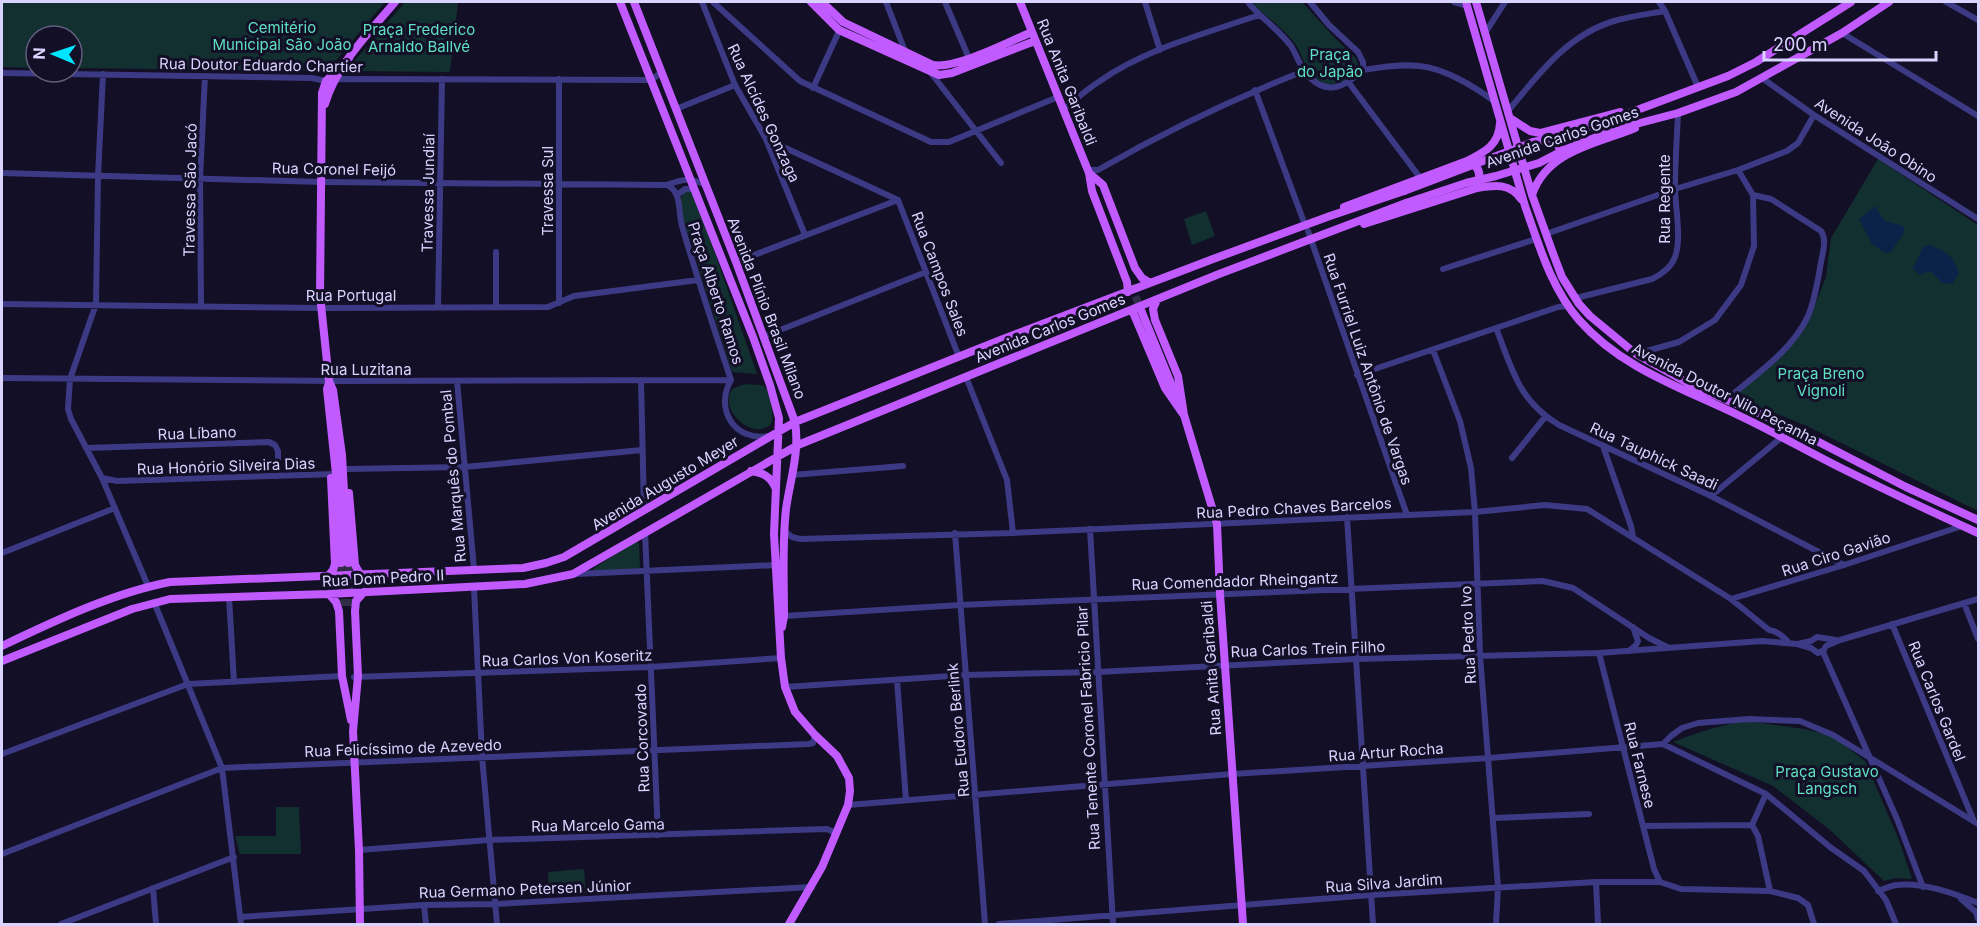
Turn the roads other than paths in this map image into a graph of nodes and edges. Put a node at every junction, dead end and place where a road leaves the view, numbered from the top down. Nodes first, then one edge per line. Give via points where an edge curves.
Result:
1 (395, 2) edge
2 (620, 2) edge
3 (634, 2) edge
4 (702, 2) edge
5 (713, 2) edge
6 (811, 2) edge
7 (822, 2) edge
8 (886, 2) edge
9 (945, 2) edge
10 (1020, 2) edge
11 (1145, 2) edge
12 (1248, 2) edge
13 (1311, 2) edge
14 (1454, 2) edge
15 (1476, 2) edge
16 (1505, 2) edge
17 (1659, 2) edge
18 (1851, 2) edge
19 (1889, 2) edge
20 (1946, 2) edge
21 (1467, 4) edge
22 (1665, 11) junction
23 (1259, 15) junction
24 (1978, 20) edge
25 (841, 26) junction
26 (1032, 32) junction
27 (1485, 33) junction
28 (1842, 33) junction
29 (1035, 41) junction
30 (1161, 50) junction
31 (905, 51) junction
32 (349, 58) junction
33 (970, 62) junction
34 (1363, 70) junction
35 (1304, 71) junction
36 (662, 72) junction
37 (2, 73) edge
38 (931, 73) junction
39 (103, 74) junction
40 (205, 76) junction
41 (1488, 78) junction
42 (1762, 78) junction
43 (336, 79) junction
44 (442, 79) junction
45 (559, 80) junction
46 (651, 80) junction
47 (326, 81) junction
48 (1349, 83) junction
49 (735, 85) junction
50 (1475, 87) junction
51 (1698, 87) junction
52 (813, 88) junction
53 (1255, 90) junction
54 (1058, 97) junction
55 (1495, 102) junction
56 (1653, 104) junction
57 (676, 109) junction
58 (1063, 110) junction
59 (1678, 113) junction
60 (323, 114) junction
61 (1509, 114) junction
62 (1814, 115) junction
63 (1978, 116) edge
64 (1665, 117) junction
65 (1501, 119) junction
66 (976, 130) junction
67 (1556, 130) junction
68 (766, 139) junction
69 (1563, 155) junction
70 (1467, 161) junction
71 (1001, 163) dead end
72 (1738, 170) junction
73 (1089, 172) junction
74 (2, 174) edge
75 (98, 176) junction
76 (200, 179) junction
77 (690, 179) junction
78 (1421, 179) junction
79 (322, 182) junction
80 (440, 183) junction
81 (559, 184) junction
82 (666, 185) junction
83 (706, 185) junction
84 (1477, 188) junction
85 (694, 189) junction
86 (1675, 189) junction
87 (677, 195) junction
88 (1532, 195) junction
89 (1753, 195) junction
90 (898, 200) junction
91 (1525, 206) junction
92 (1330, 216) junction
93 (1978, 219) edge
94 (1333, 231) junction
95 (1308, 232) junction
96 (1546, 234) junction
97 (805, 235) junction
98 (1536, 239) junction
99 (496, 252) dead end
100 (736, 262) junction
101 (1443, 269) dead end
102 (926, 272) junction
103 (698, 280) junction
104 (1150, 283) junction
105 (1130, 289) junction
106 (1157, 300) junction
107 (1578, 301) junction
108 (560, 303) junction
109 (2, 304) edge
110 (96, 304) junction
111 (201, 305) junction
112 (1564, 305) junction
113 (438, 307) junction
114 (496, 307) junction
115 (321, 308) junction
116 (1141, 309) tunnel mouth
117 (1132, 310) junction
118 (1496, 328) junction
119 (765, 336) junction
120 (1433, 350) junction
121 (1655, 350) junction
122 (1636, 354) junction
123 (959, 357) junction
124 (1651, 363) junction
125 (1646, 371) junction
126 (1357, 375) junction
127 (966, 377) junction
128 (2, 378) edge
129 (70, 379) junction
130 (641, 380) junction
131 (731, 380) junction
132 (329, 381) junction
133 (340, 381) junction
134 (457, 381) junction
135 (333, 390) junction
136 (1727, 399) junction
137 (1706, 401) junction
138 (1184, 415) junction
139 (1545, 417) junction
140 (795, 422) junction
141 (779, 431) junction
142 (771, 436) junction
143 (1782, 437) junction
144 (798, 445) junction
145 (1603, 446) junction
146 (86, 448) junction
147 (642, 450) junction
148 (778, 456) junction
149 (1512, 458) dead end
150 (903, 466) dead end
151 (465, 467) junction
152 (751, 471) junction
153 (339, 472) junction
154 (792, 475) junction
155 (278, 476) junction
156 (102, 478) junction
157 (117, 481) junction
158 (776, 488) junction
159 (108, 493) junction
160 (1711, 496) junction
161 (115, 508) junction
162 (644, 510) junction
163 (1475, 512) junction
164 (1407, 515) junction
165 (1347, 517) junction
166 (1950, 520) junction
167 (1978, 520) edge
168 (1217, 524) junction
169 (1962, 526) junction
170 (1090, 529) junction
171 (1948, 530) junction
172 (784, 531) junction
173 (645, 532) junction
174 (956, 533) junction
175 (1013, 533) junction
176 (1978, 533) edge
177 (1633, 537) junction
178 (2, 553) edge
179 (564, 557) joint
180 (345, 563) tunnel mouth
181 (776, 565) junction
182 (1844, 565) junction
183 (474, 569) junction
184 (646, 570) junction
185 (360, 574) junction
186 (573, 574) junction
187 (328, 576) junction
188 (1478, 583) junction
189 (148, 586) junction
190 (474, 587) junction
191 (1351, 588) junction
192 (364, 592) junction
193 (329, 594) junction
194 (1220, 594) junction
195 (229, 597) junction
196 (1093, 599) junction
197 (1731, 599) junction
198 (1978, 599) edge
199 (154, 602) junction
200 (1964, 603) junction
201 (960, 605) junction
202 (784, 616) junction
203 (1892, 624) junction
204 (1632, 626) junction
205 (1769, 630) junction
206 (779, 637) junction
207 (1978, 639) edge
208 (1775, 642) junction
209 (1788, 642) junction
210 (2, 646) edge
211 (1818, 647) junction
212 (1670, 648) junction
213 (1628, 651) junction
214 (1599, 652) junction
215 (1480, 656) junction
216 (781, 658) junction
217 (1356, 659) junction
218 (2, 661) edge
219 (1225, 664) junction
220 (651, 668) junction
221 (1097, 672) junction
222 (477, 674) junction
223 (966, 675) junction
224 (342, 676) junction
225 (356, 676) junction
226 (897, 680) junction
227 (234, 682) junction
228 (188, 684) junction
229 (785, 687) junction
230 (352, 704) junction
231 (814, 735) junction
232 (1663, 744) junction
233 (1622, 747) junction
234 (655, 751) junction
235 (2, 754) edge
236 (482, 756) junction
237 (1489, 758) junction
238 (1870, 758) junction
239 (355, 762) junction
240 (1363, 766) junction
241 (222, 768) junction
242 (1232, 774) junction
243 (1103, 784) junction
244 (975, 795) junction
245 (1766, 795) junction
246 (906, 800) junction
247 (848, 805) junction
248 (1589, 814) dead end
249 (1494, 818) junction
250 (1976, 822) edge
251 (1752, 825) junction
252 (1643, 826) junction
253 (836, 833) junction
254 (658, 836) junction
255 (489, 840) junction
256 (359, 850) junction
257 (2, 854) edge
258 (234, 857) junction
259 (1596, 882) junction
260 (1660, 882) junction
261 (812, 887) junction
262 (1498, 887) junction
263 (1923, 887) junction
264 (153, 888) junction
265 (1770, 891) junction
266 (1878, 891) junction
267 (1956, 894) junction
268 (1371, 895) junction
269 (495, 903) junction
270 (1978, 903) edge
271 (424, 905) junction
272 (1242, 905) junction
273 (360, 909) junction
274 (1112, 916) junction
275 (240, 917) junction
276 (1978, 919) edge
277 (61, 924) edge
278 (156, 924) edge
279 (241, 924) edge
280 (360, 924) edge
281 (426, 924) edge
282 (497, 924) edge
283 (789, 924) edge
284 (986, 924) edge
285 (999, 924) edge
286 (1113, 924) edge
287 (1243, 924) edge
288 (1373, 924) edge
289 (1496, 924) edge
290 (1598, 924) edge
291 (1814, 924) edge
292 (1896, 924) edge

1 - 32 main road
2 - 46 main road, Avenida Plínio Brasil Milano
3 - 36 main road, Avenida Plínio Brasil Milano
4 - 49 street, Rua Alcídes Gonzaga
5 - 52 street via 800,81
6 - 25 main road
7 - 25 main road
8 - 31 street
9 - 33 street
10 - 26 main road, Rua Anita Garibaldi
11 - 30 street
12 - 23 street
13 - 34 street via 1358,52
14 - 21 street
15 - 27 main road, Avenida Doutor Nilo Peçanha
16 - 27 street
17 - 22 street
18 - 51 main road, Avenida Carlos Gomes via 1756,62
19 - 28 main road, Avenida Carlos Gomes
20 - 24 street
21 - 41 main road, Avenida Doutor Nilo Peçanha
22 - 51 street
22 - 61 street via 1602,25 1566,47 1548,63
23 - 30 street
23 - 35 street via 1291,46
25 - 31 main road
25 - 38 main road
25 - 52 street
26 - 29 main road, Rua Anita Garibaldi
26 - 33 main road
27 - 61 main road, Avenida Doutor Nilo Peçanha
28 - 42 main road, Avenida Carlos Gomes
28 - 63 street
29 - 33 main road
29 - 54 main road, Rua Anita Garibaldi
30 - 58 street via 1100,80
31 - 33 main road via 933,65
32 - 43 main road
32 - 47 main road
33 - 38 main road via 946,75
34 - 48 street
34 - 50 street via 1420,66
35 - 48 street via 1326,87
35 - 53 street
36 - 46 street
36 - 57 main road, Avenida Plínio Brasil Milano
37 - 39 street, Rua Doutor Eduardo Chartier
38 - 66 street
39 - 40 street, Rua Doutor Eduardo Chartier
39 - 75 street
40 - 47 street, Rua Doutor Eduardo Chartier
40 - 76 street, Travessa São Jacó
41 - 50 street
41 - 55 main road, Avenida Doutor Nilo Peçanha
42 - 59 main road, Avenida Carlos Gomes
42 - 62 street, Avenida João Obino
43 - 44 street, Rua Doutor Eduardo Chartier
43 - 47 street, Rua Doutor Eduardo Chartier
43 - 60 main road
44 - 45 street, Rua Doutor Eduardo Chartier
44 - 80 street, Travessa Jundiaí
45 - 46 street, Rua Doutor Eduardo Chartier
45 - 81 street, Travessa Sul
46 - 77 main road, Avenida Plínio Brasil Milano
47 - 60 main road
48 - 78 street
49 - 57 street
49 - 68 street, Rua Alcídes Gonzaga
50 - 55 street
51 - 56 main road, Avenida Carlos Gomes
52 - 66 street via 931,142 949,142
53 - 73 street
53 - 95 street, Rua Furriel Luiz Antônio de Vargas
54 - 58 main road, Rua Anita Garibaldi
54 - 66 street
55 - 65 main road, Avenida Doutor Nilo Peçanha
56 - 67 main road, Avenida Carlos Gomes
56 - 92 main road, Avenida Carlos Gomes, bridge
57 - 83 main road, Avenida Plínio Brasil Milano
58 - 73 main road, Rua Anita Garibaldi
59 - 64 main road, Avenida Carlos Gomes
59 - 86 street, Rua Regente
60 - 79 main road
61 - 67 main road, Avenida Carlos Gomes via 1530,131
61 - 88 main road, Avenida Doutor Nilo Peçanha
62 - 72 street via 1798,143 1787,151
62 - 93 street, Avenida João Obino
64 - 69 main road, Avenida Carlos Gomes
64 - 94 main road, Avenida Carlos Gomes, bridge via 1617,129 1539,163 1466,183
65 - 70 main road, Avenida Carlos Gomes via 1496,142
65 - 91 main road, Avenida Doutor Nilo Peçanha
66 - 71 street
67 - 69 main road via 1556,143
68 - 90 street
68 - 97 street, Rua Alcídes Gonzaga
69 - 88 main road, Avenida Carlos Gomes via 1540,177
70 - 78 main road, Avenida Carlos Gomes
70 - 84 main road via 1478,168
72 - 86 street
72 - 89 street
73 - 104 main road, Rua Anita Garibaldi via 1103,185 1135,268
73 - 105 main road
74 - 75 street, Rua Coronel Feijó
75 - 76 street, Rua Coronel Feijó
75 - 110 street
76 - 79 street, Rua Coronel Feijó
76 - 111 street, Travessa São Jacó
77 - 82 street, Rua Coronel Feijó
77 - 83 street
77 - 85 main road, Avenida Plínio Brasil Milano
78 - 92 main road, Avenida Carlos Gomes via 1350,203
79 - 80 street, Rua Coronel Feijó
79 - 115 main road
80 - 81 street, Rua Coronel Feijó
80 - 113 street, Travessa Jundiaí
81 - 82 street, Rua Coronel Feijó
81 - 108 street, Travessa Sul
82 - 87 street
83 - 100 main road, Avenida Plínio Brasil Milano
84 - 91 main road, Avenida Carlos Gomes via 1508,187
84 - 94 main road, Avenida Carlos Gomes
85 - 87 street
85 - 141 main road, Avenida Plínio Brasil Milano via 770,385 780,418
86 - 96 street
86 - 107 street, Rua Regente via 1677,241 1671,265 1652,279
87 - 103 street, Praça Alberto Ramos
88 - 96 main road, Avenida Doutor Nilo Peçanha
89 - 121 street via 1754,246 1741,285 1715,320 1679,342
89 - 136 street via 1771,199 1825,236 1808,316 1787,347
90 - 97 street
90 - 102 street, Rua Campos Sales
91 - 98 main road, Avenida Doutor Nilo Peçanha
92 - 95 main road, Avenida Carlos Gomes
94 - 95 main road, Avenida Carlos Gomes
95 - 104 main road, Avenida Carlos Gomes
95 - 106 main road, Avenida Carlos Gomes
95 - 126 street, Rua Furriel Luiz Antônio de Vargas
96 - 107 main road, Avenida Doutor Nilo Peçanha via 1562,277
97 - 100 street
98 - 101 street
98 - 112 main road, Avenida Doutor Nilo Peçanha
99 - 114 street
100 - 119 main road, Avenida Plínio Brasil Milano
102 - 119 street
102 - 123 street, Rua Campos Sales
103 - 108 street, Rua Portugal via 574,296
103 - 131 street, Praça Alberto Ramos
104 - 105 main road, Avenida Carlos Gomes
105 - 123 main road, Avenida Carlos Gomes
106 - 117 main road, Avenida Carlos Gomes
106 - 138 main road, Rua Anita Garibaldi via 1153,309 1155,320 1178,376
107 - 122 main road, Avenida Doutor Nilo Peçanha
108 - 114 street, Rua Portugal via 548,307
109 - 110 street, Rua Portugal
110 - 111 street, Rua Portugal
110 - 129 street
111 - 115 street, Rua Portugal
112 - 118 street
112 - 125 main road, Avenida Doutor Nilo Peçanha via 1608,348
113 - 114 street, Rua Portugal
113 - 115 street, Rua Portugal
115 - 132 main road
116 - 138 main road
117 - 127 main road, Avenida Carlos Gomes
117 - 138 main road, Rua Anita Garibaldi via 1165,388
118 - 120 street
118 - 139 street, Rua Tauphick Saadi via 1517,384
119 - 140 main road, Avenida Plínio Brasil Milano
120 - 126 street
120 - 163 street, Rua Pedro Ivo via 1460,421 1471,468
121 - 122 street
121 - 124 street
122 - 124 main road, Avenida Doutor Nilo Peçanha
122 - 125 main road via 1633,360
123 - 140 main road, Avenida Carlos Gomes
124 - 136 main road, Avenida Doutor Nilo Peçanha
125 - 137 main road, Avenida Doutor Nilo Peçanha
126 - 164 street, Rua Furriel Luiz Antônio de Vargas
127 - 144 main road, Avenida Carlos Gomes
127 - 175 street via 1007,480
128 - 129 street, Rua Luzitana
129 - 132 street, Rua Luzitana
129 - 146 street via 68,409
130 - 131 street, Rua Luzitana
130 - 134 street, Rua Luzitana
130 - 147 street
131 - 142 street, Praça Alberto Ramos via 723,405 735,427 757,438
132 - 133 street, Rua Luzitana
132 - 135 main road
132 - 153 main road
133 - 134 street, Rua Luzitana
133 - 135 main road
134 - 151 street, Rua Marquês do Pombal
135 - 153 main road via 342,455
136 - 137 main road
136 - 167 main road, Avenida Doutor Nilo Peçanha
137 - 143 main road, Avenida Doutor Nilo Peçanha
138 - 168 main road, Rua Anita Garibaldi
139 - 145 street, Rua Tauphick Saadi
139 - 149 street
140 - 141 main road, Avenida Carlos Gomes
140 - 144 main road, Avenida Plínio Brasil Milano
141 - 142 main road, Avenida Augusto Meyer
141 - 148 main road, Avenida Plínio Brasil Milano
142 - 162 main road, Avenida Augusto Meyer
143 - 160 street
143 - 166 main road, Avenida Doutor Nilo Peçanha
144 - 148 main road, Avenida Carlos Gomes
144 - 154 main road, Avenida Plínio Brasil Milano
145 - 160 street, Rua Tauphick Saadi
145 - 177 street
146 - 155 street, Rua Líbano via 269,442 278,451
146 - 156 street
147 - 151 street, Rua Honório Silveira Dias
147 - 162 street
148 - 152 main road, Avenida Augusto Meyer
148 - 158 main road, Avenida Plínio Brasil Milano
150 - 154 street
151 - 153 street, Rua Honório Silveira Dias
151 - 183 street, Rua Marquês do Pombal
152 - 158 main road via 771,479
152 - 173 main road, Avenida Augusto Meyer
153 - 155 street, Rua Honório Silveira Dias
153 - 180 main road
153 - 185 main road via 355,565
153 - 187 main road via 335,564
154 - 172 main road, Avenida Plínio Brasil Milano
155 - 157 street, Rua Honório Silveira Dias
156 - 157 street, Rua Honório Silveira Dias
156 - 159 street
157 - 159 street, Rua Honório Silveira Dias
158 - 181 main road, Avenida Plínio Brasil Milano
159 - 161 street
160 - 182 street, Rua Tauphick Saadi
161 - 178 street
161 - 189 street
162 - 179 main road, Avenida Augusto Meyer
163 - 164 street, Rua Pedro Chaves Barcelos
163 - 177 street, Rua Pedro Chaves Barcelos via 1545,505 1587,509
163 - 188 street, Rua Pedro Ivo
164 - 165 street, Rua Pedro Chaves Barcelos
165 - 168 street, Rua Pedro Chaves Barcelos
165 - 191 street
166 - 169 main road, Avenida Doutor Nilo Peçanha
166 - 171 street
168 - 170 street, Rua Pedro Chaves Barcelos
168 - 194 main road, Rua Anita Garibaldi
169 - 171 street, Rua Ciro Gavião
169 - 176 main road, Avenida Doutor Nilo Peçanha
170 - 175 street, Rua Pedro Chaves Barcelos
170 - 196 street, Rua Tenente Coronel Fabricio Pilar
171 - 182 street, Rua Ciro Gavião
172 - 174 street, Rua Pedro Chaves Barcelos via 800,539
172 - 202 main road, Avenida Plínio Brasil Milano
173 - 184 street, Rua Corcovado
173 - 186 main road, Avenida Augusto Meyer
174 - 175 street, Rua Pedro Chaves Barcelos
174 - 201 street, Rua Eudoro Berlink
177 - 197 street, Rua Pedro Chaves Barcelos
179 - 183 main road, Rua Dom Pedro II via 523,568
181 - 184 street, Rua Dom Pedro II
181 - 206 main road, Avenida Plínio Brasil Milano
182 - 197 street, Rua Ciro Gavião
183 - 185 main road, Rua Dom Pedro II
184 - 186 street, Rua Dom Pedro II
184 - 220 street, Rua Corcovado
185 - 187 main road, Rua Dom Pedro II
186 - 190 main road, Rua Dom Pedro II via 525,584
187 - 189 main road, Rua Dom Pedro II
188 - 191 street, Rua Comendador Rheingantz
188 - 204 street, Rua Comendador Rheingantz via 1543,581 1573,588
188 - 215 street, Rua Pedro Ivo
189 - 210 main road, Rua Dom Pedro II
190 - 192 main road, Rua Dom Pedro II
190 - 222 street
191 - 194 street, Rua Comendador Rheingantz
191 - 217 street
192 - 193 main road, Rua Dom Pedro II
192 - 225 main road via 356,601 355,611
193 - 195 main road, Rua Dom Pedro II
193 - 224 main road via 339,611
194 - 196 street, Rua Comendador Rheingantz
194 - 219 main road, Rua Anita Garibaldi
195 - 199 main road, Rua Dom Pedro II
195 - 227 street
196 - 201 street, Rua Comendador Rheingantz
196 - 221 street, Rua Tenente Coronel Fabricio Pilar
197 - 205 street, Rua Pedro Chaves Barcelos
198 - 200 street
199 - 218 main road, Rua Dom Pedro II
199 - 228 street
200 - 203 street
200 - 207 street
201 - 202 street, Rua Comendador Rheingantz
201 - 223 street, Rua Eudoro Berlink
202 - 206 main road, Avenida Plínio Brasil Milano
203 - 211 street
203 - 250 street, Rua Carlos Gardel
204 - 212 street, Rua Comendador Rheingantz
204 - 213 street via 1638,641
205 - 208 street, Rua Pedro Chaves Barcelos
205 - 209 street, Rua Pedro Chaves Barcelos
206 - 216 main road, Avenida Plínio Brasil Milano
208 - 209 street, Rua Carlos Trein Filho
208 - 212 street, Rua Carlos Trein Filho
209 - 211 street, Rua Carlos Trein Filho
211 - 238 street
212 - 213 street, Rua Carlos Trein Filho
213 - 214 street, Rua Carlos Trein Filho
214 - 215 street, Rua Carlos Trein Filho
214 - 233 street, Rua Farnese
215 - 217 street, Rua Carlos Trein Filho
215 - 237 street, Rua Pedro Ivo
216 - 220 street, Rua Carlos Von Koseritz
216 - 229 main road, Avenida Plínio Brasil Milano
217 - 219 street, Rua Carlos Trein Filho
217 - 240 street
219 - 221 street, Rua Carlos Trein Filho
219 - 242 main road, Rua Anita Garibaldi
220 - 222 street, Rua Carlos Von Koseritz
220 - 234 street, Rua Corcovado
221 - 223 street, Rua Carlos Trein Filho
221 - 243 street, Rua Tenente Coronel Fabricio Pilar
222 - 225 street, Rua Carlos Von Koseritz
222 - 236 street
223 - 226 street, Rua Carlos Trein Filho
223 - 244 street, Rua Eudoro Berlink
224 - 227 street
224 - 230 main road
225 - 230 main road
225 - 230 main road via 347,606
226 - 229 street, Rua Carlos Trein Filho
226 - 246 street
227 - 228 street
228 - 235 street
228 - 241 street
229 - 231 main road, Avenida Plínio Brasil Milano via 795,712
230 - 239 main road
231 - 234 street, Rua Felicíssimo de Azevedo via 813,743 809,744
231 - 247 main road, Avenida Plínio Brasil Milano via 846,770
232 - 233 street, Rua Artur Rocha
232 - 238 street via 1682,728 1698,723 1800,721 1833,735
232 - 245 street
233 - 237 street, Rua Artur Rocha
233 - 252 street, Rua Farnese
234 - 236 street, Rua Felicíssimo de Azevedo
234 - 254 street, Rua Corcovado
236 - 239 street, Rua Felicíssimo de Azevedo
236 - 255 street
237 - 240 street, Rua Artur Rocha
237 - 249 street, Rua Pedro Ivo
238 - 250 street
238 - 263 street
239 - 241 street, Rua Felicíssimo de Azevedo
239 - 256 main road
240 - 242 street, Rua Artur Rocha
240 - 268 street
241 - 257 street, Rua Felicíssimo de Azevedo
241 - 258 street
242 - 243 street, Rua Artur Rocha
242 - 272 main road, Rua Anita Garibaldi
243 - 244 street, Rua Artur Rocha
243 - 274 street, Rua Tenente Coronel Fabricio Pilar
244 - 246 street, Rua Artur Rocha
244 - 284 street, Rua Eudoro Berlink
245 - 251 street
245 - 266 street via 1864,871
246 - 247 street, Rua Artur Rocha
247 - 253 main road, Avenida Plínio Brasil Milano
248 - 249 street
249 - 262 street, Rua Pedro Ivo
251 - 252 street
251 - 265 street
252 - 260 street, Rua Farnese
253 - 254 street, Rua Marcelo Gama via 827,829
253 - 261 main road, Avenida Plínio Brasil Milano
254 - 255 street, Rua Marcelo Gama
255 - 256 street, Rua Marcelo Gama
255 - 269 street
256 - 273 main road
258 - 264 street
258 - 275 street
259 - 260 street, Rua Silva Jardim
259 - 262 street, Rua Silva Jardim
259 - 290 street
260 - 265 street, Rua Silva Jardim via 1681,889
261 - 269 street, Rua Germano Petersen Júnior
261 - 283 main road, Avenida Plínio Brasil Milano
262 - 268 street, Rua Silva Jardim
262 - 289 street, Rua Pedro Ivo
263 - 266 street via 1896,885
263 - 267 street
264 - 277 street
264 - 278 street
265 - 291 street, Rua Silva Jardim via 1798,898 1808,905
266 - 292 street
267 - 270 street
267 - 276 street via 1976,912
268 - 272 street, Rua Silva Jardim
268 - 288 street
269 - 271 street, Rua Germano Petersen Júnior
269 - 282 street
271 - 273 street, Rua Germano Petersen Júnior
271 - 281 street
272 - 274 street, Rua Silva Jardim
272 - 287 main road, Rua Anita Garibaldi
273 - 275 street, Rua Germano Petersen Júnior
273 - 280 main road
274 - 285 street, Rua Silva Jardim
274 - 286 street, Rua Tenente Coronel Fabricio Pilar
275 - 279 street

